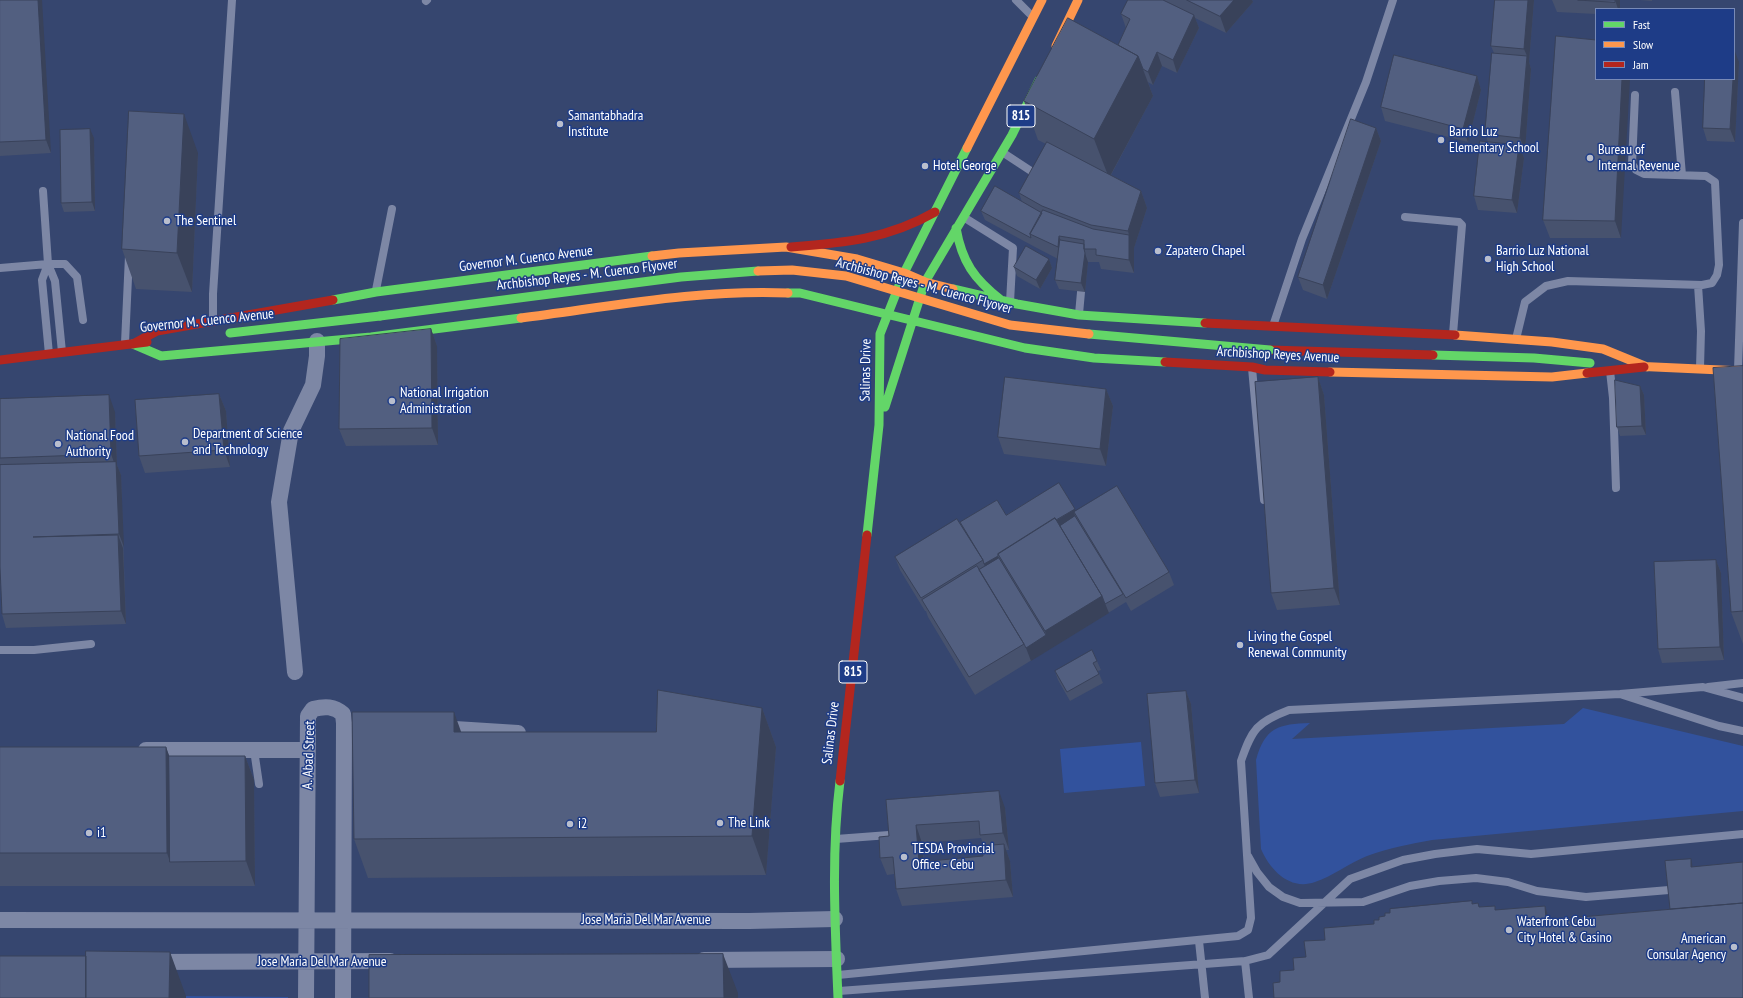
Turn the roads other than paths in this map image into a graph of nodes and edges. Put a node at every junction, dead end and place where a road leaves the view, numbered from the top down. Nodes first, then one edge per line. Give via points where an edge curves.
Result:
1 (232, 0) edge
2 (1016, 0) edge
3 (1042, 0) edge
4 (1078, 0) edge
5 (1393, 0) edge
6 (1034, 17) junction
7 (1050, 57) edge
8 (1043, 71) edge
9 (1675, 92) dead end
10 (1635, 95) dead end
11 (1002, 151) junction
12 (1682, 175) junction
13 (1041, 182) edge
14 (43, 191) dead end
15 (392, 209) dead end
16 (935, 212) junction
17 (963, 216) junction
18 (1405, 217) dead end
19 (1743, 223) edge
20 (956, 228) junction
21 (129, 243) edge
22 (789, 247) junction
23 (48, 264) junction
24 (0, 268) edge
25 (904, 273) junction
26 (925, 282) junction
27 (1698, 285) junction
28 (376, 292) junction
29 (782, 292) junction
30 (1081, 292) edge
31 (1001, 300) junction
32 (1010, 308) junction
33 (886, 315) junction
34 (1079, 315) junction
35 (380, 316) joint
36 (83, 320) dead end
37 (213, 322) junction
38 (912, 322) junction
39 (1273, 326) junction
40 (218, 334) dead end
41 (1453, 335) junction
42 (1516, 339) junction
43 (156, 341) dead end
44 (317, 341) junction
45 (129, 344) junction
46 (1015, 345) junction
47 (1270, 350) joint
48 (62, 352) junction
49 (49, 354) junction
50 (0, 360) edge
51 (1647, 367) junction
52 (1252, 368) junction
53 (1700, 368) junction
54 (1610, 371) junction
55 (1736, 374) edge
56 (879, 426) junction
57 (1616, 488) dead end
58 (1264, 506) edge
59 (91, 644) dead end
60 (0, 650) edge
61 (295, 672) dead end
62 (1743, 684) edge
63 (1703, 687) junction
64 (1620, 694) junction
65 (1743, 698) edge
66 (344, 723) junction
67 (360, 724) edge
68 (423, 728) edge
69 (1743, 731) edge
70 (534, 734) edge
71 (129, 750) edge
72 (254, 750) junction
73 (308, 750) junction
74 (259, 784) dead end
75 (1743, 834) edge
76 (889, 835) edge
77 (836, 839) junction
78 (1247, 853) junction
79 (1669, 890) edge
80 (1323, 904) junction
81 (835, 919) junction
82 (0, 920) edge
83 (307, 920) junction
84 (343, 920) junction
85 (1199, 941) junction
86 (837, 959) junction
87 (691, 960) edge
88 (405, 961) edge
89 (1245, 961) junction
90 (134, 962) edge
91 (307, 962) junction
92 (343, 962) junction
93 (1202, 964) junction
94 (837, 975) junction
95 (838, 995) edge
96 (306, 998) edge
97 (343, 998) edge
98 (1205, 998) edge
99 (1249, 998) edge

1 - 37 lane via 212,294
2 - 6 lane
3 - 6 main road, 815
4 - 7 main road
5 - 39 lane via 1366,82 1302,239
6 - 16 main road, 815
8 - 11 main road, 815
9 - 12 lane
10 - 12 lane via 1632,164 1636,170 1644,174
11 - 13 lane via 1031,171
11 - 17 main road, 815
12 - 27 lane via 1706,176 1715,182 1719,265 1712,283
14 - 23 lane
15 - 28 lane
16 - 22 main road via 913,225 877,238 850,243
16 - 25 main road, 815
17 - 20 main road, 815
17 - 32 lane via 1013,248
18 - 41 lane via 1459,222 1462,225
19 - 55 lane
20 - 26 main road, 815
20 - 31 main road via 961,253 972,274
21 - 45 lane
22 - 25 main road, Governor M. Cuenco Avenue via 857,260
22 - 28 main road, Governor M. Cuenco Avenue via 679,253
22 - 29 main road via 796,259 799,272 794,283
23 - 24 lane
23 - 36 lane via 66,264 77,277
23 - 48 lane via 55,281
23 - 49 lane via 42,280
25 - 26 main road, Governor M. Cuenco Avenue
25 - 33 main road, 815
26 - 31 main road, Archbishop Reyes Avenue
26 - 38 main road, 815
27 - 42 lane via 1568,281 1546,286 1525,302
27 - 53 lane
28 - 37 main road, Governor M. Cuenco Avenue
29 - 33 main road, Governor M. Cuenco Avenue via 800,293
29 - 44 main road, Governor M. Cuenco Avenue via 751,291 703,295 371,337
30 - 34 lane
31 - 32 main road, Archbishop Reyes Avenue
32 - 34 main road, Archbishop Reyes Avenue
32 - 46 main road via 1003,327 1010,342
33 - 38 main road, Governor M. Cuenco Avenue
33 - 56 main road, Salinas Drive / 815 via 880,334
34 - 39 main road, Archbishop Reyes Avenue
35 - 40 main road, Governor M. Cuenco Avenue
35 - 47 main road, Archbishop Reyes - M. Cuenco Flyover, bridge via 695,275 792,270 846,276 1010,324
37 - 45 main road, Governor M. Cuenco Avenue via 158,331
38 - 46 main road, Archbishop Reyes Avenue
38 - 56 main road, Salinas Drive / 815
39 - 41 main road, Archbishop Reyes Avenue
41 - 42 main road, Archbishop Reyes Avenue
42 - 51 main road, Archbishop Reyes Avenue via 1603,349
43 - 45 main road, Governor M. Cuenco Avenue
44 - 45 main road, Governor M. Cuenco Avenue via 161,356
44 - 61 street via 313,385 291,431 279,502
45 - 48 main road, Governor M. Cuenco Avenue
46 - 52 main road, Archbishop Reyes Avenue via 1094,358
47 - 51 main road, Archbishop Reyes Avenue via 1534,358
48 - 49 main road, Governor M. Cuenco Avenue
49 - 50 main road, Governor M. Cuenco Avenue
51 - 53 main road, Archbishop Reyes Avenue
51 - 54 main road, Archbishop Reyes Avenue
52 - 54 main road, Archbishop Reyes Avenue via 1552,377
52 - 58 lane
53 - 55 main road, Archbishop Reyes Avenue
54 - 57 lane via 1614,398
56 - 77 main road, Salinas Drive / 815 via 836,812
59 - 60 lane via 34,650
62 - 63 lane
63 - 64 lane
63 - 65 lane
64 - 69 lane via 1719,726
64 - 78 lane via 1289,710 1268,718 1257,727 1248,740 1240,761
66 - 67 street
66 - 73 street, A. Abad Street via 343,714 336,709 313,709 308,716
66 - 84 street
68 - 70 street
71 - 72 street via 188,755
72 - 73 street
72 - 74 lane
73 - 83 street, A. Abad Street
75 - 80 lane via 1531,854 1477,849 1435,854 1403,860 1350,879
76 - 77 lane
77 - 81 main road, Salinas Drive / 815
78 - 80 lane via 1269,887 1283,897 1300,903
78 - 85 lane via 1251,918 1248,930 1238,936
79 - 80 lane via 1586,897 1537,891 1508,882 1476,878 1439,880 1410,886 1363,902
80 - 89 lane via 1268,955
81 - 84 street, Jose Maria Del Mar Avenue
81 - 86 main road, Salinas Drive / 815
82 - 83 street, Jose Maria Del Mar Avenue
83 - 84 street, Jose Maria Del Mar Avenue
83 - 91 street, A. Abad Street
84 - 92 street
85 - 93 lane
85 - 94 lane
86 - 87 street
86 - 94 main road, Salinas Drive / 815
88 - 92 street, Jose Maria Del Mar Avenue
89 - 93 lane
89 - 99 lane
90 - 91 street, Jose Maria Del Mar Avenue
91 - 92 street, Jose Maria Del Mar Avenue
91 - 96 street, A. Abad Street
92 - 97 street
93 - 95 lane
93 - 98 lane
94 - 95 main road, Salinas Drive / 815

